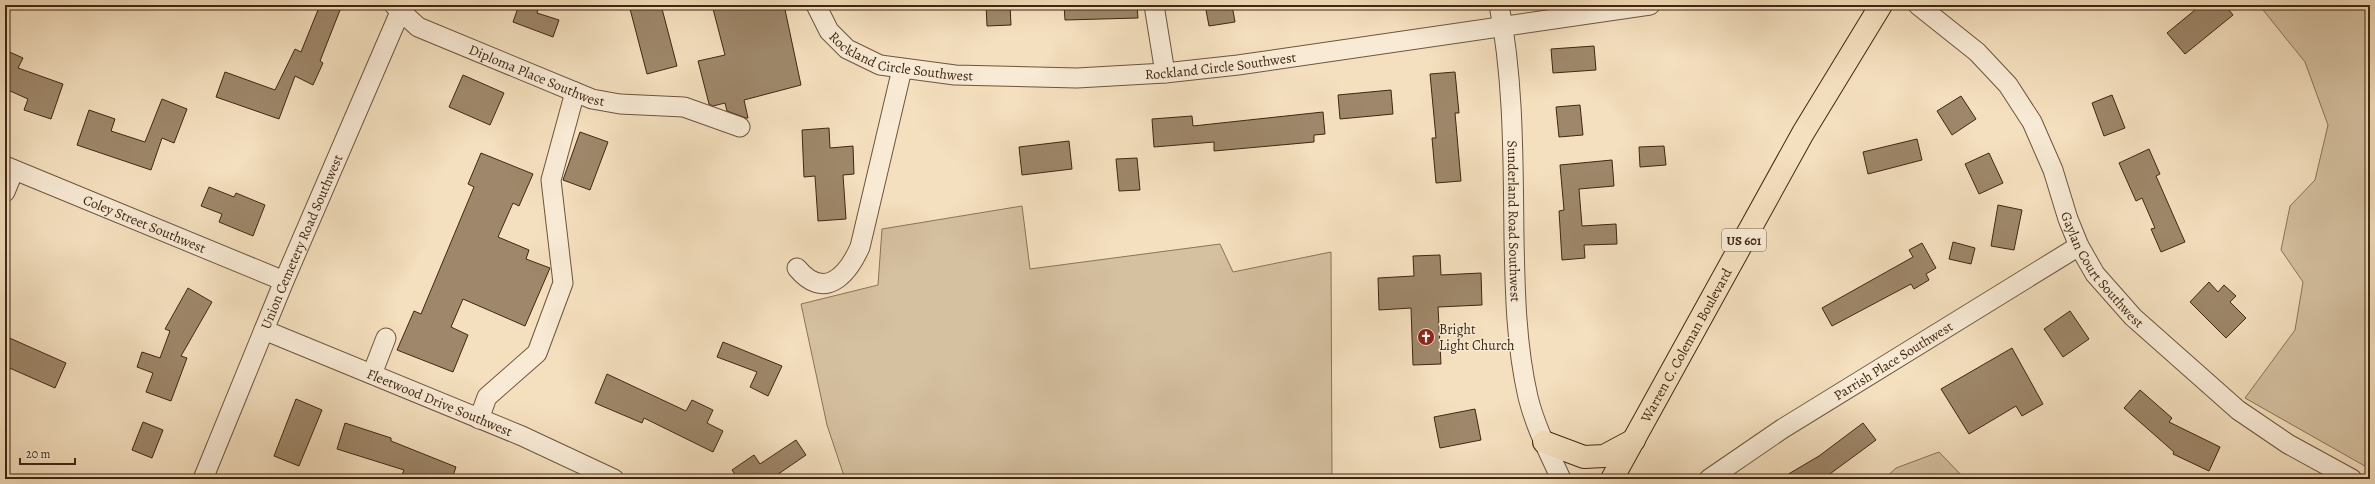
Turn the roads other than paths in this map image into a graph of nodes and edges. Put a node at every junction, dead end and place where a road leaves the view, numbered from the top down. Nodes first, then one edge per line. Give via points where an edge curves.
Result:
1 (816, 5) edge
2 (1154, 5) edge
3 (1499, 5) edge
4 (1650, 5) edge
5 (1881, 5) edge
6 (1918, 5) edge
7 (399, 7) edge
8 (1503, 27) junction
9 (902, 69) junction
10 (1166, 73) junction
11 (575, 92) junction
12 (740, 127) dead end
13 (10, 168) edge
14 (5, 192) edge
15 (2079, 246) junction
16 (797, 268) dead end
17 (284, 280) junction
18 (264, 330) junction
19 (386, 338) dead end
20 (372, 374) junction
21 (479, 418) junction
22 (1634, 440) junction
23 (1544, 442) junction
24 (203, 479) edge
25 (614, 479) edge
26 (1561, 479) edge
27 (1612, 479) edge
28 (1709, 479) edge
29 (2352, 479) edge

1 - 9 street, Rockland Circle Southwest via 828,31 847,49 880,65
2 - 10 street
3 - 8 street, Sunderland Road Southwest
4 - 8 street, Rockland Circle Southwest
5 - 22 main road, Warren C. Coleman Boulevard / US 601 via 1804,133
6 - 15 street, Gaylan Court Southwest via 1977,52 2008,85 2032,122 2053,170
7 - 11 street, Diploma Place Southwest via 418,27
7 - 17 street, Union Cemetery Road Southwest
8 - 10 street, Rockland Circle Southwest
8 - 23 street, Sunderland Road Southwest via 1512,134 1515,295 1529,399
9 - 10 street, Rockland Circle Southwest via 955,75 1069,77
9 - 16 street via 860,247 852,266 835,281 824,283 805,278
11 - 12 street, Diploma Place Southwest via 592,99 620,104 684,107
11 - 21 street via 550,180 563,283 537,353 487,397
13 - 14 street
13 - 17 street, Coley Street Southwest
15 - 28 street, Parrish Place Southwest via 1782,429
15 - 29 street, Gaylan Court Southwest via 2095,274 2133,317 2238,410 2288,444
17 - 18 street, Union Cemetery Road Southwest
18 - 20 street, Fleetwood Drive Southwest
18 - 24 street, Union Cemetery Road Southwest
19 - 20 street
20 - 21 street, Fleetwood Drive Southwest
21 - 25 street, Fleetwood Drive Southwest
22 - 23 main road via 1604,456 1584,456
22 - 27 main road, Warren C. Coleman Boulevard / US 601
23 - 26 street, Sunderland Road Southwest

